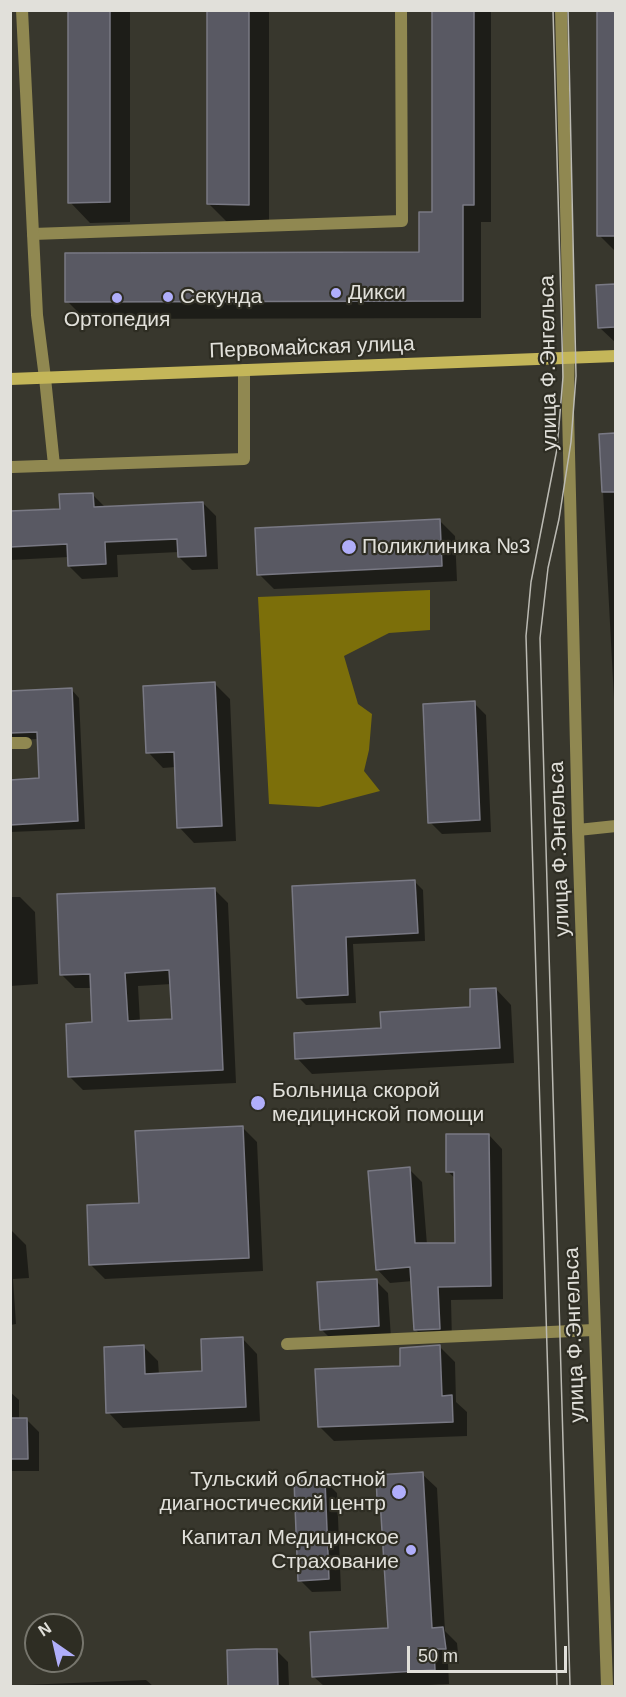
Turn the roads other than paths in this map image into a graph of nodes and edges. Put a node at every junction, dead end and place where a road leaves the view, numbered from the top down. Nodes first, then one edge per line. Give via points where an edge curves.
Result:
1 (22, 10) edge
2 (401, 10) edge
3 (561, 10) edge
4 (33, 234) junction
5 (615, 356) edge
6 (570, 358) junction
7 (244, 370) junction
8 (45, 378) junction
9 (10, 379) edge
10 (54, 465) junction
11 (12, 467) dead end
12 (10, 743) edge
13 (26, 743) dead end
14 (615, 826) edge
15 (578, 830) junction
16 (594, 1330) junction
17 (287, 1344) dead end
18 (607, 1686) edge

1 - 4 street
2 - 4 street via 402,221
3 - 6 street, улица Ф.Энгельса
4 - 8 street
5 - 6 main road, Первомайская улица
6 - 7 main road, Первомайская улица
6 - 15 street, улица Ф.Энгельса
7 - 8 main road, Первомайская улица
7 - 10 street via 244,459
8 - 9 main road, Первомайская улица
8 - 10 street
10 - 11 street
12 - 13 street
14 - 15 street
15 - 16 street, улица Ф.Энгельса
16 - 17 street
16 - 18 street, улица Ф.Энгельса

